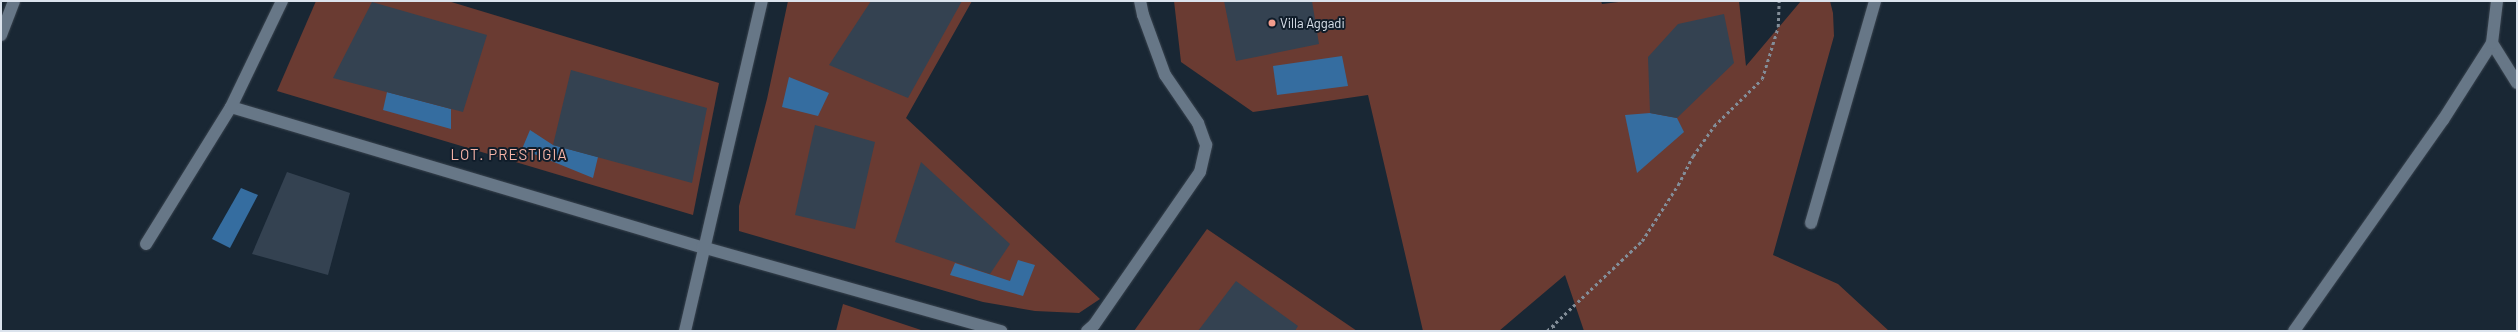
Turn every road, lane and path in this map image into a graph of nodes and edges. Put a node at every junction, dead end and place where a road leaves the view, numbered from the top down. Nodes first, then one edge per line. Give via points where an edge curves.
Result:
1 (14, 1) edge
2 (282, 1) edge
3 (762, 1) edge
4 (1140, 1) edge
5 (1779, 1) edge
6 (2497, 1) edge
7 (1878, 3) edge
8 (1, 35) edge
9 (2492, 43) junction
10 (2517, 83) edge
11 (231, 107) junction
12 (1811, 223) dead end
13 (146, 244) dead end
14 (702, 247) junction
15 (1554, 325) junction
16 (2300, 328) edge
17 (684, 331) edge
18 (1001, 331) edge
19 (1087, 331) edge
20 (1547, 331) edge
21 (1556, 331) edge

1 - 8 street
2 - 11 street
3 - 14 street
4 - 19 street via 1166,75 1198,123 1206,145 1200,172 1094,325
5 - 15 path via 1778,27 1762,79 1714,126 1642,241
6 - 9 street
7 - 12 street
9 - 10 street
9 - 16 street via 2443,120
11 - 13 street
11 - 14 street
14 - 17 street
14 - 18 street
15 - 20 path
15 - 21 path

